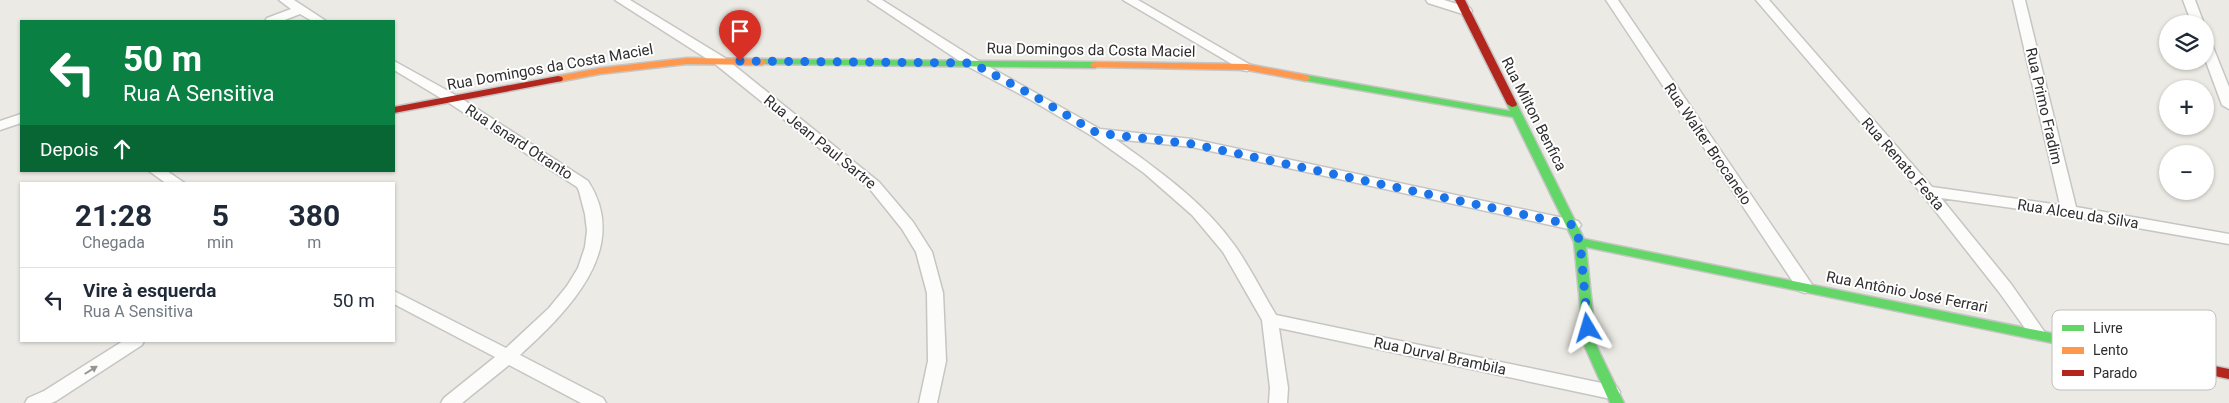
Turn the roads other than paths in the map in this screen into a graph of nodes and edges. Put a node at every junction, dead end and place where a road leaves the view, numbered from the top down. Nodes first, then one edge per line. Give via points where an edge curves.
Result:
1 (285, 0) edge
2 (621, 0) edge
3 (874, 0) edge
4 (1129, 0) edge
5 (1432, 0) edge
6 (1612, 0) edge
7 (1762, 0) edge
8 (2019, 0) edge
9 (2189, 0) edge
10 (1463, 5) edge
11 (300, 10) junction
12 (2195, 15) edge
13 (274, 20) edge
14 (318, 20) edge
15 (720, 61) junction
16 (972, 63) junction
17 (395, 66) edge
18 (1247, 66) junction
19 (2214, 66) edge
20 (454, 100) junction
21 (2229, 105) edge
22 (395, 110) edge
23 (1517, 115) junction
24 (20, 118) edge
25 (0, 127) edge
26 (20, 129) edge
27 (1097, 133) junction
28 (158, 172) edge
29 (175, 182) edge
30 (1928, 191) junction
31 (2070, 211) junction
32 (1573, 225) junction
33 (2229, 239) edge
34 (1580, 242) junction
35 (1805, 287) junction
36 (395, 297) edge
37 (1270, 320) junction
38 (2038, 334) junction
39 (2052, 337) edge
40 (134, 342) edge
41 (508, 355) junction
42 (2216, 371) edge
43 (2229, 374) edge
44 (1614, 397) edge
45 (42, 401) edge
46 (450, 403) edge
47 (597, 403) edge
48 (928, 403) edge
49 (1278, 403) edge

1 - 11 street
2 - 15 street, Rua Jean Paul Sartre
3 - 16 street
4 - 18 street
5 - 10 street
6 - 35 street, Rua Walter Brocanelo
7 - 30 street, Rua Renato Festa
8 - 31 street, Rua Primo Fradim
9 - 12 street
10 - 23 street, Rua Milton Benfica
11 - 13 street
11 - 14 street
15 - 16 street, Rua Domingos da Costa Maciel
15 - 20 street, Rua Domingos da Costa Maciel via 666,62 600,71
15 - 48 street, Rua Jean Paul Sartre via 874,184 908,226 924,252 935,293 937,361
16 - 18 street, Rua Domingos da Costa Maciel
16 - 27 street
17 - 20 street, Rua Isnard Otranto
18 - 23 street, Rua Domingos da Costa Maciel
19 - 21 street
20 - 22 street, Rua Domingos da Costa Maciel
20 - 41 street, Rua Isnard Otranto via 583,184 592,204 593,248 584,272 543,324
23 - 32 street, Rua Milton Benfica
24 - 25 street
25 - 26 street
27 - 32 street via 1192,144
27 - 37 street via 1149,170 1197,211 1228,249
28 - 29 street
30 - 31 street, Rua Alceu da Silva
30 - 38 street, Rua Renato Festa
31 - 33 street, Rua Alceu da Silva
32 - 34 street, Rua Milton Benfica
34 - 35 street, Rua Antônio José Ferrari
34 - 44 street, Rua Milton Benfica via 1590,345
35 - 38 street, Rua Antônio José Ferrari
36 - 41 street
37 - 44 street, Rua Durval Brambila
37 - 49 street
38 - 39 street, Rua Antônio José Ferrari
45 -> 40 street
41 - 46 street, Rua Isnard Otranto
41 - 47 street
42 - 43 street, Rua Antônio José Ferrari

